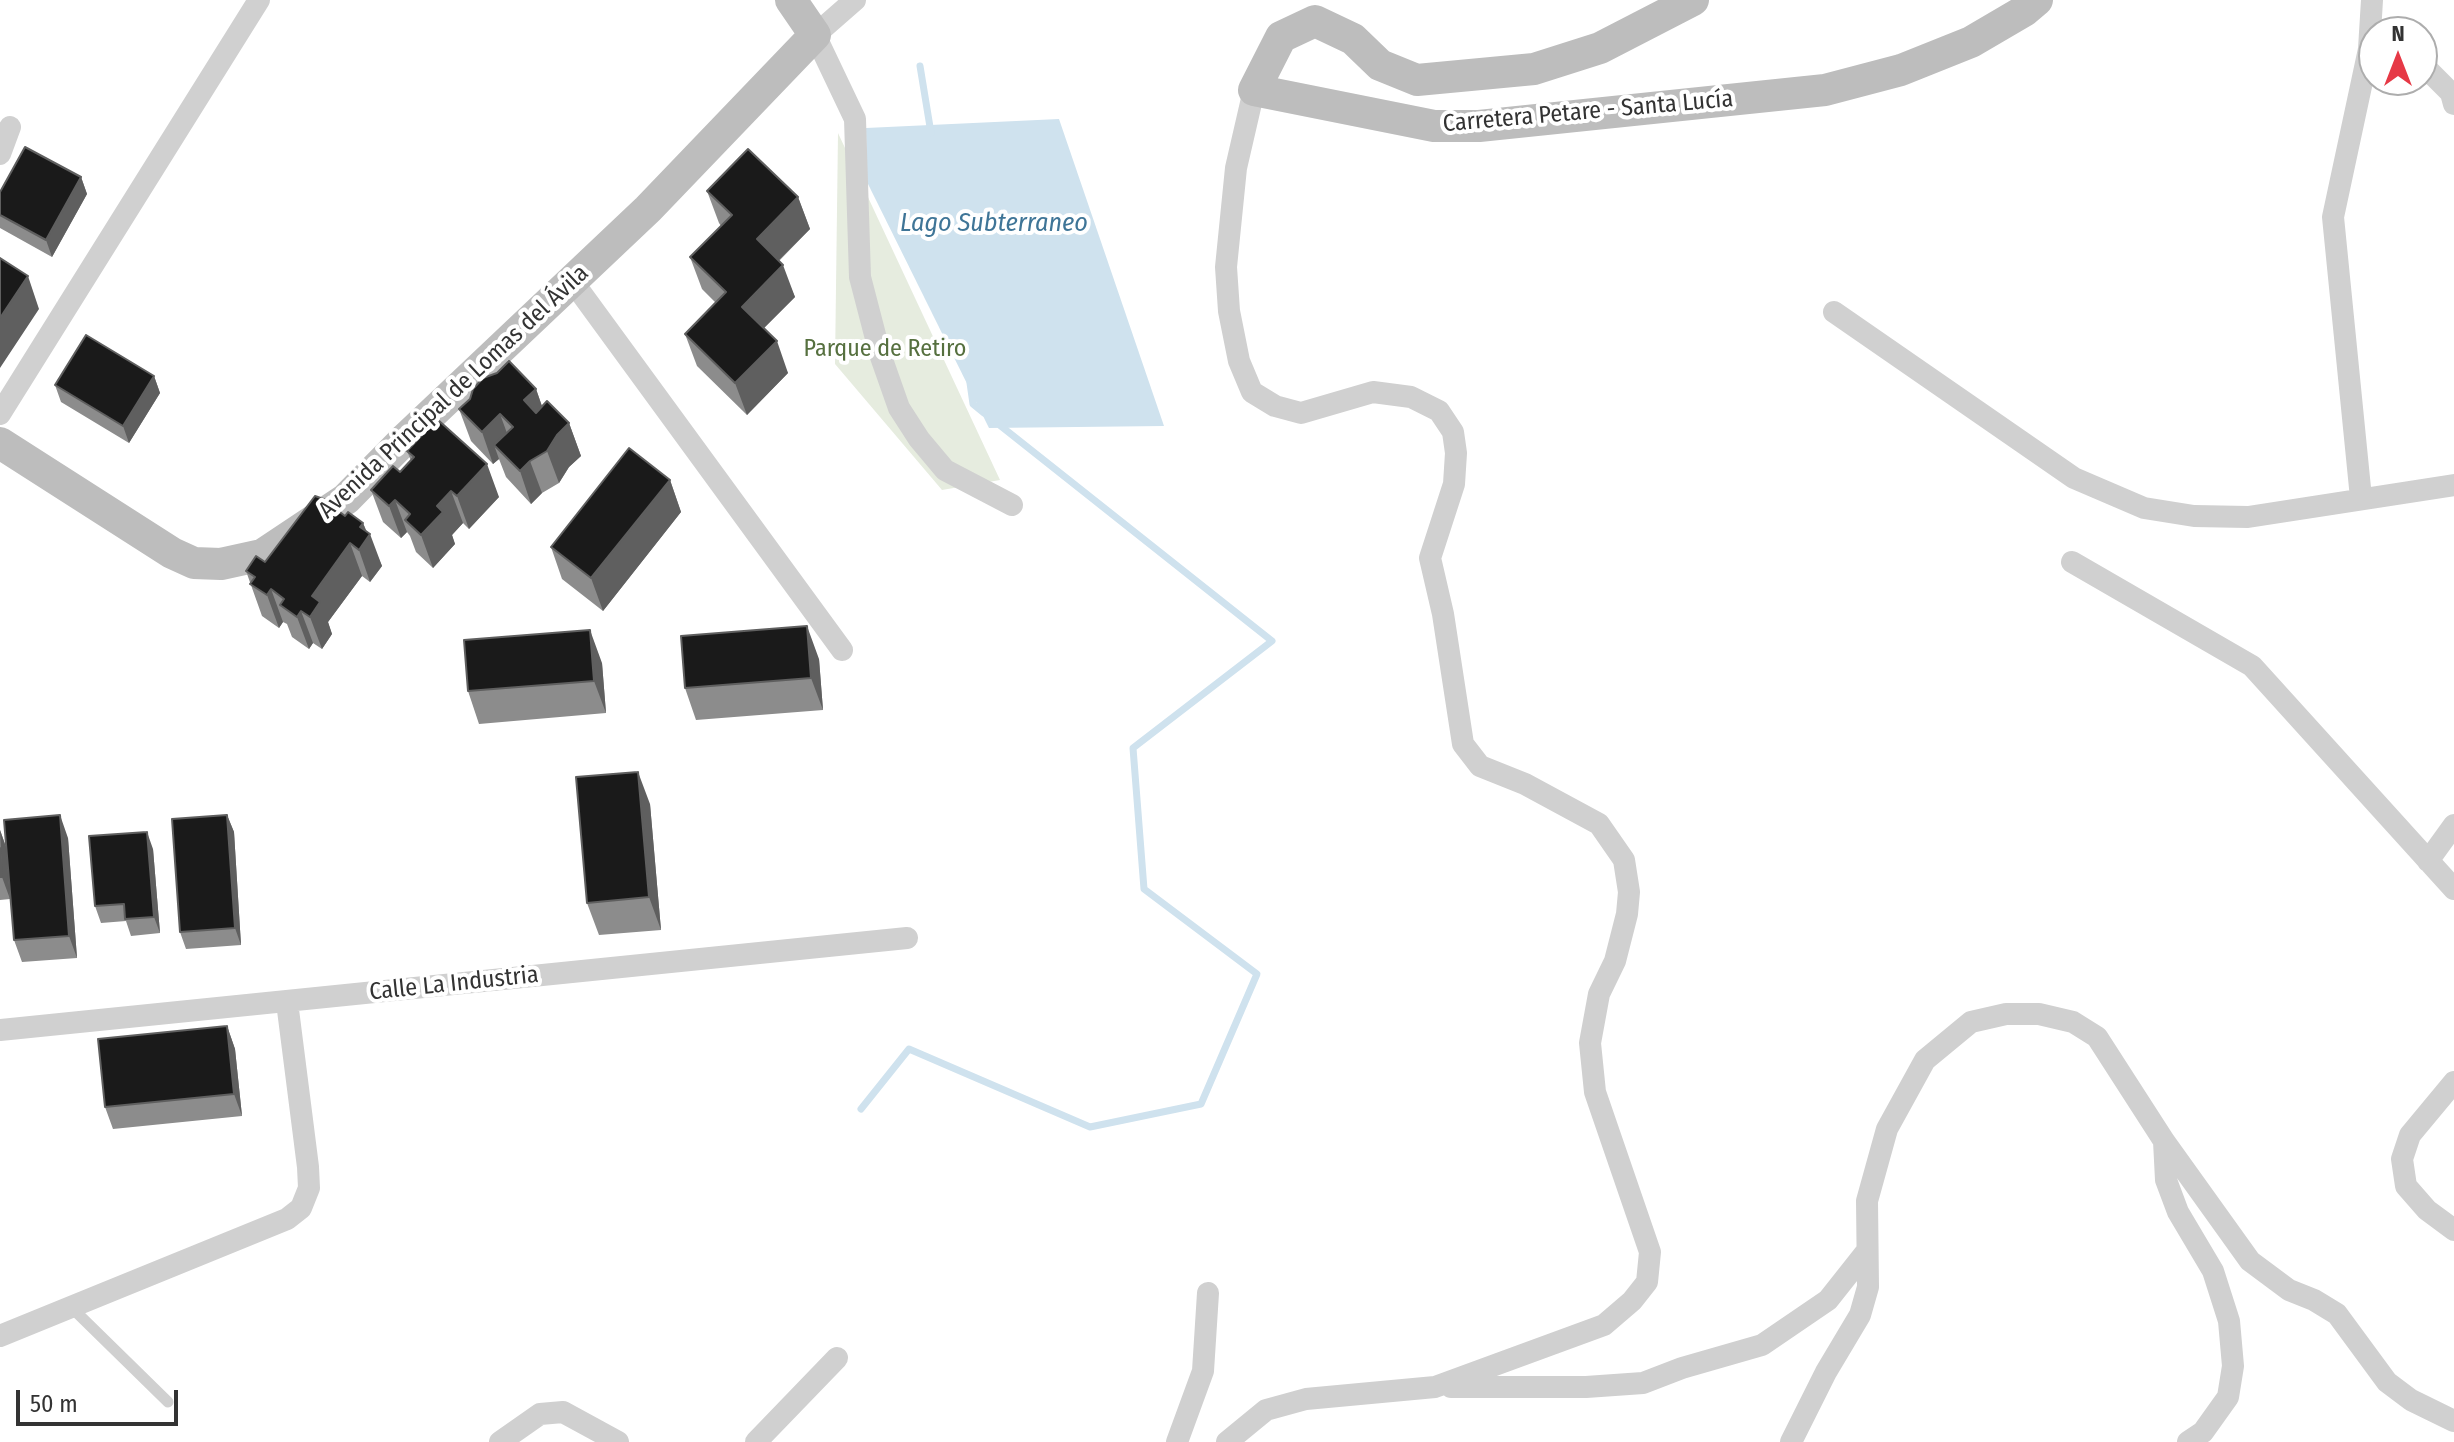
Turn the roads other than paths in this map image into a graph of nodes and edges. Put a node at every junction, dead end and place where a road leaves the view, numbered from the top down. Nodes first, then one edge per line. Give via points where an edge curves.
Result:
1 (259, 0) edge
2 (791, 0) edge
3 (855, 0) edge
4 (1693, 0) edge
5 (2037, 0) edge
6 (815, 35) junction
7 (2438, 80) edge
8 (1254, 90) junction
9 (2361, 96) edge
10 (2454, 104) edge
11 (10, 127) dead end
12 (0, 154) edge
13 (573, 282) junction
14 (1834, 312) dead end
15 (0, 414) edge
16 (0, 443) edge
17 (2454, 485) edge
18 (2361, 498) junction
19 (1012, 505) dead end
20 (2072, 562) dead end
21 (842, 650) dead end
22 (2454, 825) edge
23 (2428, 861) junction
24 (2454, 889) edge
25 (907, 938) dead end
26 (287, 1002) junction
27 (0, 1030) edge
28 (2454, 1082) edge
29 (2164, 1141) junction
30 (2454, 1230) edge
31 (1866, 1252) junction
32 (1208, 1293) dead end
33 (71, 1307) junction
34 (0, 1336) edge
35 (837, 1358) dead end
36 (1435, 1387) junction
37 (168, 1402) dead end
38 (2454, 1421) edge
39 (500, 1442) edge
40 (618, 1442) edge
41 (756, 1442) edge
42 (1177, 1442) edge
43 (1227, 1442) edge
44 (1791, 1442) edge
45 (2188, 1442) edge

1 - 15 street
2 - 6 street
3 - 6 street
4 - 8 street via 1600,48 1534,69 1417,80 1380,65 1353,39 1315,21 1281,37
5 - 8 street, Carretera Petare - Santa Lucía via 1971,42 1901,70 1825,90 1479,126 1434,126
6 - 13 street, Avenida Principal de Lomas del Ávila
6 - 19 street via 855,119 860,277 899,408 945,470
7 - 10 street
8 - 36 street via 1236,168 1226,267 1239,361 1252,392 1301,413 1373,392 1411,397 1439,411 1453,432 1456,453 1454,484 1430,558 1463,744 1480,766 1599,824 1624,860 1629,892 1590,1043 1595,1092 1650,1252 1647,1282 1604,1325
9 - 18 street via 2333,217
11 - 12 street
13 - 16 street, Avenida Principal de Lomas del Ávila via 346,499 262,555 221,564 194,563
13 - 21 street
14 - 18 street via 2074,478 2144,508 2248,517
17 - 18 street
20 - 23 street via 2252,666
22 - 23 street
23 - 24 street
25 - 26 street, Calle La Industria
26 - 27 street, Calle La Industria
26 - 33 street via 308,1167 309,1188 301,1208 287,1219
28 - 30 street via 2410,1135 2402,1159 2406,1186
29 - 31 street via 2097,1037 2073,1022 2039,1014 1971,1022 1925,1060 1887,1129 1867,1201
29 - 38 street via 2250,1261 2289,1290 2337,1314 2387,1382
29 - 45 street via 2166,1180 2178,1212 2213,1271 2229,1321 2233,1366 2228,1397 2203,1432
31 - 36 street via 1828,1300 1762,1345 1643,1383
31 - 44 street via 1868,1287 1860,1315
32 - 42 street via 1203,1371
33 - 34 street
33 - 37 lane
35 - 41 street
36 - 43 street via 1306,1399 1266,1410
39 - 40 street via 540,1414 563,1412

